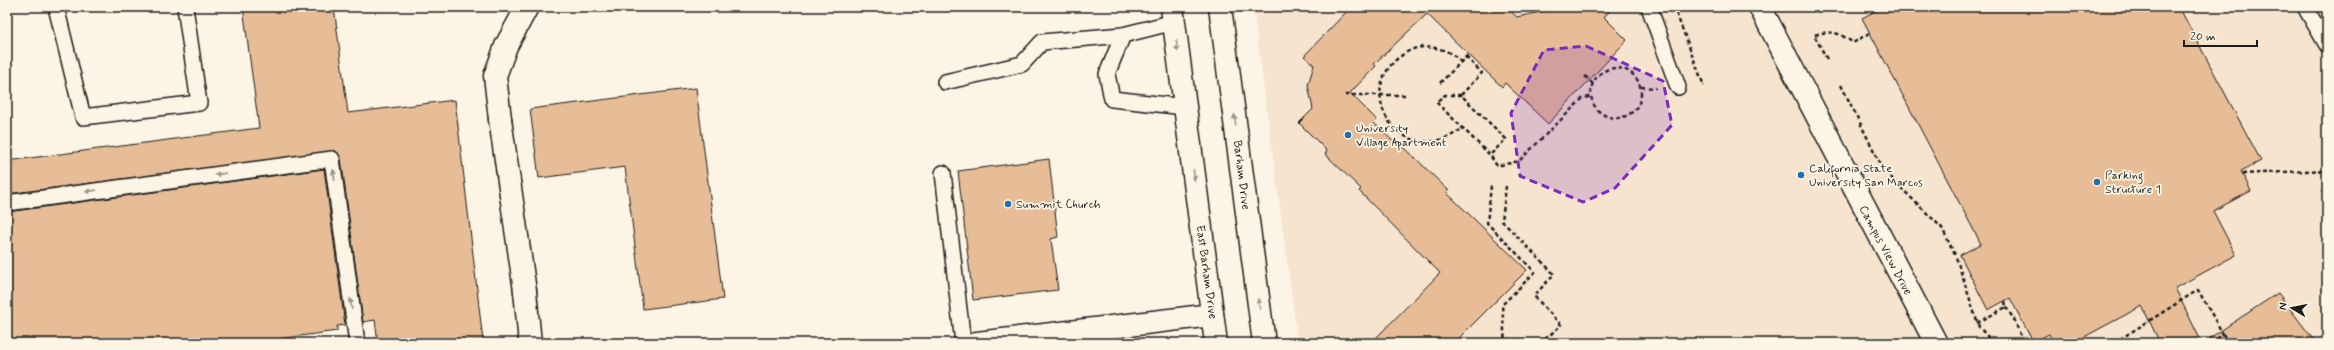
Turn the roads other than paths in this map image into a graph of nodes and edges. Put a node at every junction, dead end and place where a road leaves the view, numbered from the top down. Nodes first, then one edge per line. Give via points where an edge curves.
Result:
1 (56, 7) edge
2 (185, 7) edge
3 (527, 7) edge
4 (1220, 7) edge
5 (1649, 7) edge
6 (1760, 7) edge
7 (2305, 7) edge
8 (1173, 14) edge
9 (1122, 35) junction
10 (2327, 45) edge
11 (945, 82) dead end
12 (1678, 87) dead end
13 (1185, 107) junction
14 (943, 173) dead end
15 (7, 203) edge
16 (1212, 315) junction
17 (356, 343) edge
18 (530, 343) edge
19 (963, 343) edge
20 (978, 343) edge
21 (1216, 343) edge
22 (1264, 343) edge
23 (1936, 343) edge

1 - 2 lane via 83,116 199,103
3 - 18 street via 506,46 496,76
22 -> 4 street, Barham Drive
5 - 12 lane
6 - 23 street, Campus View Drive
7 - 10 lane
8 - 9 lane
8 -> 13 street
9 - 11 lane via 1042,42 1022,64
9 - 13 lane via 1106,74 1112,99
13 -> 16 street, East Barham Drive
14 - 19 lane
17 -> 15 lane via 332,159
16 - 20 street
16 - 21 street, East Barham Drive

